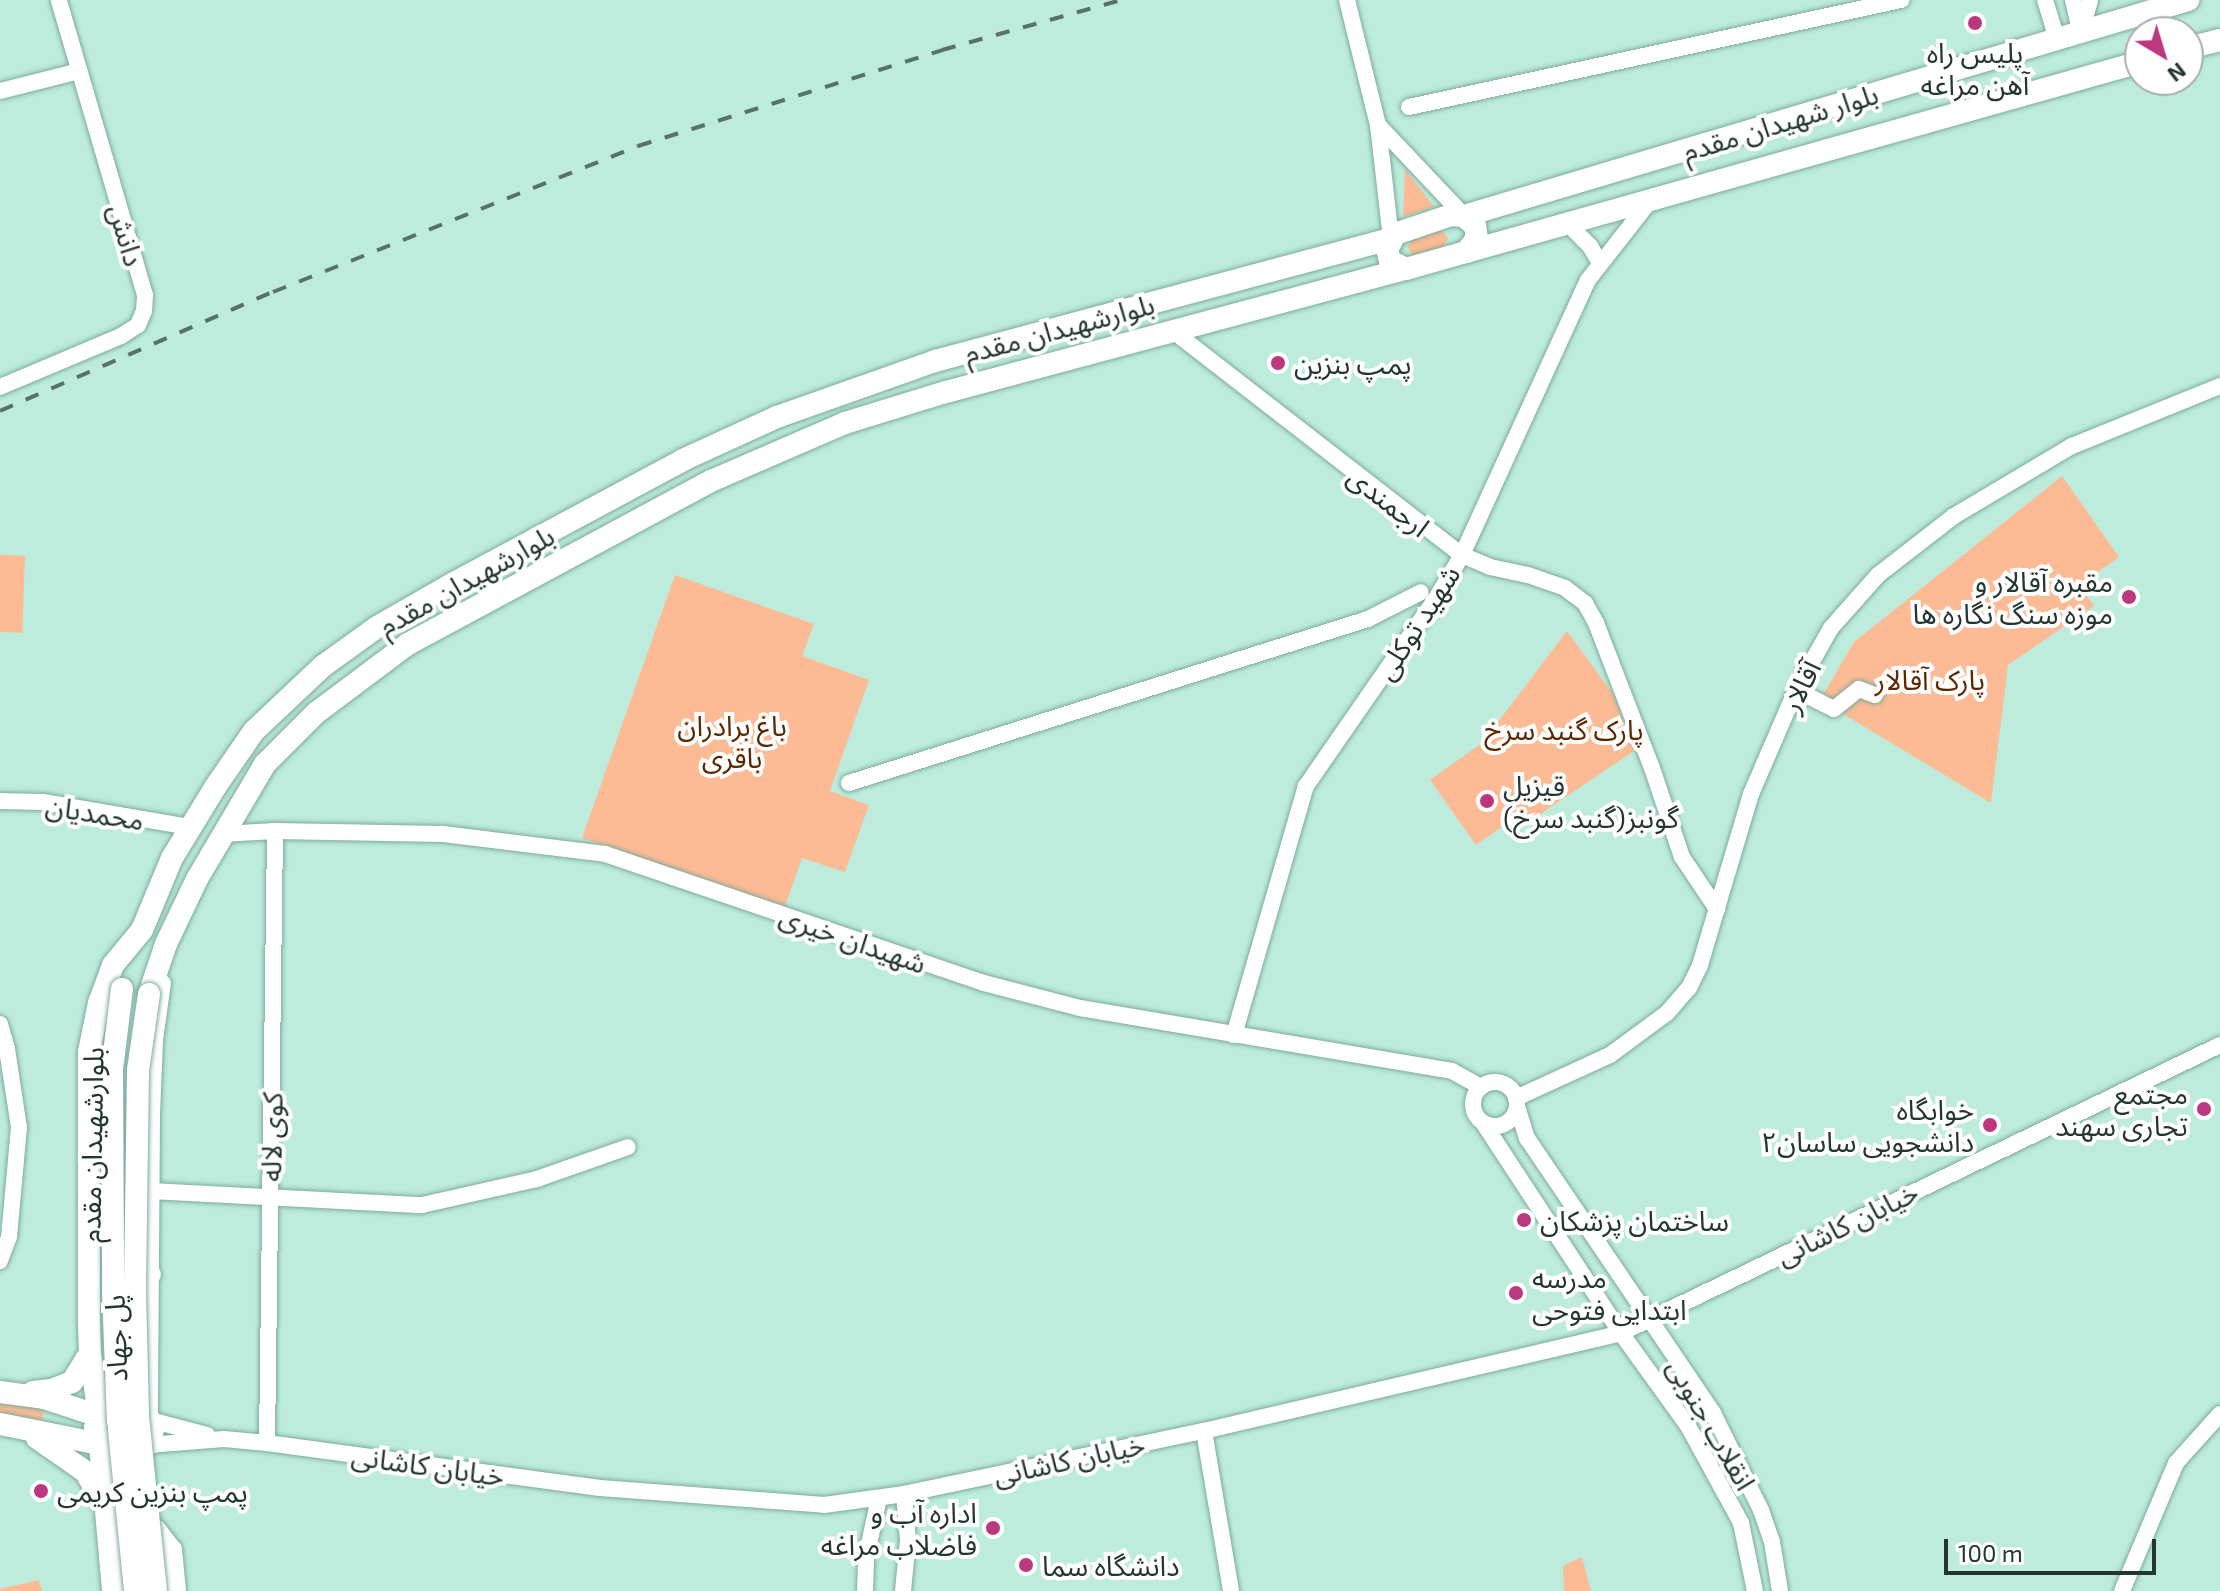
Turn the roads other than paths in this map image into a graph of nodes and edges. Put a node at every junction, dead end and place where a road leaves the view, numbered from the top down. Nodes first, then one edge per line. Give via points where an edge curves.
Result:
1 (59, 0) edge
2 (1347, 0) edge
3 (1901, 0) edge
4 (2045, 0) edge
5 (2073, 0) edge
6 (2090, 0) edge
7 (2188, 0) edge
8 (2081, 32) junction
9 (2057, 39) junction
10 (2124, 66) edge
11 (79, 71) junction
12 (0, 91) edge
13 (1409, 107) dead end
14 (1378, 125) junction
15 (1652, 198) junction
16 (1464, 216) junction
17 (1566, 222) junction
18 (1391, 239) junction
19 (1466, 252) junction
20 (1600, 263) junction
21 (1406, 269) junction
22 (1181, 330) junction
23 (2220, 386) edge
24 (0, 387) edge
25 (1462, 555) junction
26 (1421, 592) dead end
27 (1796, 690) junction
28 (1875, 695) dead end
29 (849, 783) dead end
30 (0, 801) edge
31 (189, 827) junction
32 (275, 831) junction
33 (222, 834) junction
34 (1717, 909) junction
35 (142, 930) junction
36 (166, 944) junction
37 (0, 1024) edge
38 (1234, 1035) junction
39 (2220, 1045) edge
40 (1481, 1087) junction
41 (1516, 1102) junction
42 (1484, 1124) junction
43 (628, 1147) dead end
44 (151, 1191) junction
45 (270, 1195) junction
46 (0, 1261) edge
47 (150, 1274) junction
48 (89, 1278) junction
49 (135, 1292) junction
50 (1648, 1318) junction
51 (1621, 1333) junction
52 (90, 1353) junction
53 (6, 1393) edge
54 (44, 1398) junction
55 (1713, 1413) junction
56 (2220, 1414) edge
57 (99, 1416) junction
58 (150, 1420) junction
59 (1, 1424) edge
60 (1688, 1426) junction
61 (31, 1429) junction
62 (1204, 1431) junction
63 (224, 1439) junction
64 (267, 1443) junction
65 (100, 1444) junction
66 (148, 1445) junction
67 (904, 1494) junction
68 (879, 1498) junction
69 (104, 1509) junction
70 (109, 1567) junction
71 (113, 1591) edge
72 (135, 1591) edge
73 (156, 1591) edge
74 (175, 1591) edge
75 (865, 1591) edge
76 (903, 1591) edge
77 (1231, 1591) edge
78 (1755, 1591) edge
79 (1780, 1591) edge
80 (2122, 1591) edge

1 - 11 street, دانش
2 - 14 street
3 - 13 street
4 - 9 street
5 - 8 street
6 - 8 street
7 - 8 main road, بلوار شهیدان مقدم
8 - 9 main road, بلوار شهیدان مقدم
9 - 16 main road, بلوار شهیدان مقدم
10 - 15 main road, بلوار شهیدان مقدم
11 - 12 street
11 - 24 street, دانش via 145,295 144,311 138,325 121,336
14 - 16 street
14 - 18 street
15 - 17 main road, بلوار شهیدان مقدم
15 - 20 street, شهید توکلی
16 - 18 main road, بلوار شهیدان مقدم via 1403,230
16 - 19 main road via 1477,232 1475,244
17 - 19 main road, بلوار شهیدان مقدم
17 - 20 street
18 - 21 main road via 1388,256 1395,266
18 - 31 main road, بلوارشهیدان مقدم via 935,361 713,445 452,584 323,666 254,731
19 - 21 main road, بلوارشهیدان مقدم
20 - 25 street, شهید توکلی
21 - 22 main road, بلوارشهیدان مقدم
22 - 25 street, ارجمندی via 1182,338
22 - 33 main road, بلوارشهیدان مقدم via 845,423 686,494 486,600 363,675 265,764
23 - 27 street, آقالار via 2072,446 1954,516 1878,575 1831,628
25 - 34 street, ارجمندی via 1565,588 1585,603 1682,857
25 - 38 street, شهید توکلی via 1306,786
26 - 29 street via 1368,619
27 - 28 street via 1834,709 1859,689
27 - 34 street, آقالار via 1751,794
30 - 31 street, محمدیان via 43,802
31 - 35 main road, بلوارشهیدان مقدم
32 - 33 street, شهیدان خیری
32 - 38 street, شهیدان خیری via 443,834 605,854 984,983 1080,1008
32 - 45 street, کوی لاله
33 - 36 main road, بلوارشهیدان مقدم
34 - 41 street, آقالار via 1689,988 1667,1013 1610,1055
35 - 48 main road, بلوارشهیدان مقدم via 113,965 89,1052
35 - 72 main road, پل جهاد, bridge via 122,989 112,1069 118,1420
36 - 44 street via 155,1040
36 - 49 main road, پل جهاد, bridge via 149,994 138,1070
37 - 46 street via 19,1127 9,1237
38 - 40 street, شهیدان خیری via 1452,1071
39 - 50 street, خیابان کاشانی
40 - 41 street via 1501,1083
40 - 42 street via 1472,1106
41 - 42 street via 1505,1124
41 - 50 street, انقلاب جنوبی via 1527,1138
42 - 51 street, انقلاب جنوبی
43 - 45 street via 537,1179 422,1205 357,1205
44 - 45 street
44 - 47 street
45 - 64 street, کوی لاله
47 - 49 main road
47 - 58 street
48 - 49 main road via 102,1293 117,1299
48 - 52 main road, بلوارشهیدان مقدم
49 - 73 main road, پل جهاد, bridge via 138,1417
50 - 51 street, خیابان کاشانی
50 - 55 street, انقلاب جنوبی
51 - 60 street, انقلاب جنوبی
51 - 62 street, خیابان کاشانی
52 - 53 main road via 72,1382 52,1390
52 - 57 main road, بلوارشهیدان مقدم
53 - 54 main road
54 - 57 main road
54 - 61 main road via 52,1407 52,1422
55 - 60 street via 1698,1411
55 - 79 street, انقلاب جنوبی via 1761,1510
56 - 80 street via 2176,1463
57 - 58 main road via 128,1414
57 - 65 main road, بلوارشهیدان مقدم via 95,1428
58 - 63 street, خیابان کاشانی
58 - 66 main road via 154,1435
59 - 61 main road
59 - 69 main road via 47,1442 79,1466
60 - 78 street, انقلاب جنوبی via 1741,1523
61 - 65 main road
62 - 67 street, خیابان کاشانی
62 - 77 street
63 - 64 street, خیابان کاشانی
63 - 66 street, خیابان کاشانی
64 - 68 street, خیابان کاشانی via 600,1488 824,1505
65 - 66 main road
65 - 69 main road, بلوارشهیدان مقدم
67 - 68 street, خیابان کاشانی
67 - 76 street via 908,1540
68 - 75 street
69 - 70 main road, بلوارشهیدان مقدم
70 - 71 main road, بلوارشهیدان مقدم
70 - 74 main road via 112,1543 131,1527 156,1531 171,1550

